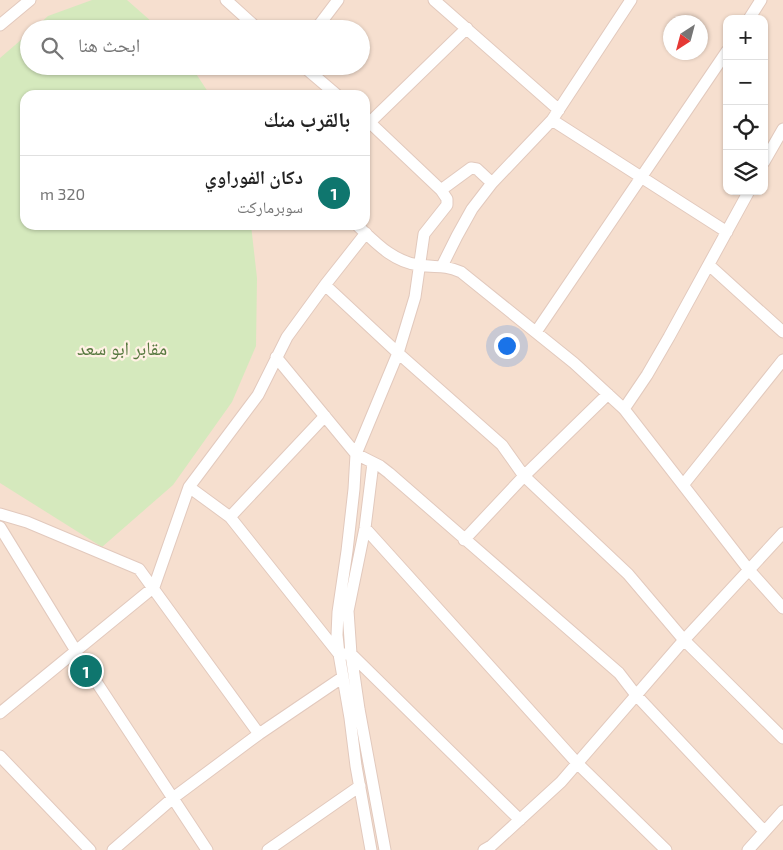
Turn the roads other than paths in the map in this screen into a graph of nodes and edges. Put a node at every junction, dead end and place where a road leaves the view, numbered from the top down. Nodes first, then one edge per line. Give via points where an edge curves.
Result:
1 (30, 0) edge
2 (226, 0) edge
3 (338, 0) edge
4 (434, 0) edge
5 (631, 0) edge
6 (762, 0) edge
7 (752, 15) edge
8 (248, 20) edge
9 (323, 20) edge
10 (0, 25) edge
11 (467, 28) junction
12 (723, 57) edge
13 (314, 75) edge
14 (331, 90) edge
15 (559, 110) junction
16 (370, 118) edge
17 (552, 120) junction
18 (370, 126) edge
19 (783, 129) edge
20 (768, 155) edge
21 (641, 177) junction
22 (492, 184) junction
23 (441, 190) junction
24 (747, 195) edge
25 (361, 230) edge
26 (363, 230) edge
27 (727, 232) junction
28 (709, 264) junction
29 (421, 266) junction
30 (442, 266) junction
31 (325, 285) junction
32 (536, 332) junction
33 (783, 332) edge
34 (398, 354) junction
35 (276, 357) junction
36 (783, 360) edge
37 (608, 394) junction
38 (624, 409) junction
39 (325, 416) junction
40 (356, 454) junction
41 (373, 463) junction
42 (524, 476) junction
43 (683, 486) junction
44 (189, 487) junction
45 (0, 514) edge
46 (230, 517) junction
47 (0, 527) edge
48 (365, 528) junction
49 (783, 533) edge
50 (464, 540) junction
51 (749, 570) junction
52 (154, 587) junction
53 (783, 608) edge
54 (684, 640) junction
55 (76, 651) junction
56 (338, 654) junction
57 (351, 654) junction
58 (342, 677) junction
59 (636, 695) junction
60 (0, 713) edge
61 (259, 734) junction
62 (783, 738) edge
63 (0, 756) edge
64 (578, 763) junction
65 (360, 786) junction
66 (173, 798) junction
67 (783, 810) edge
68 (520, 820) junction
69 (764, 831) junction
70 (490, 849) edge
71 (90, 850) edge
72 (114, 850) edge
73 (207, 850) edge
74 (268, 850) edge
75 (371, 850) edge
76 (385, 850) edge
77 (665, 850) edge
78 (748, 850) edge

1 - 10 street
2 - 8 street
3 - 9 street
4 - 11 street
5 - 15 street
6 - 7 street
11 - 15 street
11 - 16 street
12 - 21 street
13 - 14 street
15 - 17 street
17 - 21 street
17 - 22 street
18 - 23 street
19 - 20 street
21 - 27 street
21 - 32 street
22 - 23 street via 474,168
22 - 30 street via 463,224
23 - 29 street via 447,205 424,234
24 - 27 street
25 - 31 street
26 - 29 street via 395,258
27 - 28 street
28 - 33 street
28 - 38 street via 647,375
29 - 30 street
29 - 34 street
30 - 32 street via 468,277
31 - 34 street
31 - 35 street
32 - 37 street
34 - 40 street
34 - 42 street via 502,445
35 - 39 street
35 - 44 street via 258,395
36 - 43 street
37 - 38 street
37 - 42 street
38 - 43 street
39 - 40 street
39 - 46 street
40 - 41 street
40 - 56 street via 348,551 338,612
41 - 48 street
41 - 50 street
42 - 50 street
42 - 54 street via 628,574
43 - 51 street
44 - 46 street
44 - 52 street
45 - 52 street via 122,560 139,569
46 - 56 street
47 - 55 street
48 - 57 street via 348,611
48 - 64 street
49 - 51 street
50 - 59 street via 613,668
51 - 53 street
51 - 54 street
52 - 55 street
52 - 61 street
54 - 59 street
54 - 62 street
55 - 60 street
55 - 66 street
56 - 57 street
56 - 58 street
57 - 68 street
57 - 76 street
58 - 61 street
58 - 65 street
59 - 64 street
59 - 69 street
61 - 66 street
63 - 71 street
64 - 68 street
64 - 77 street
65 - 74 street
65 - 75 street
66 - 72 street
66 - 73 street
67 - 69 street
68 - 70 street
69 - 78 street

